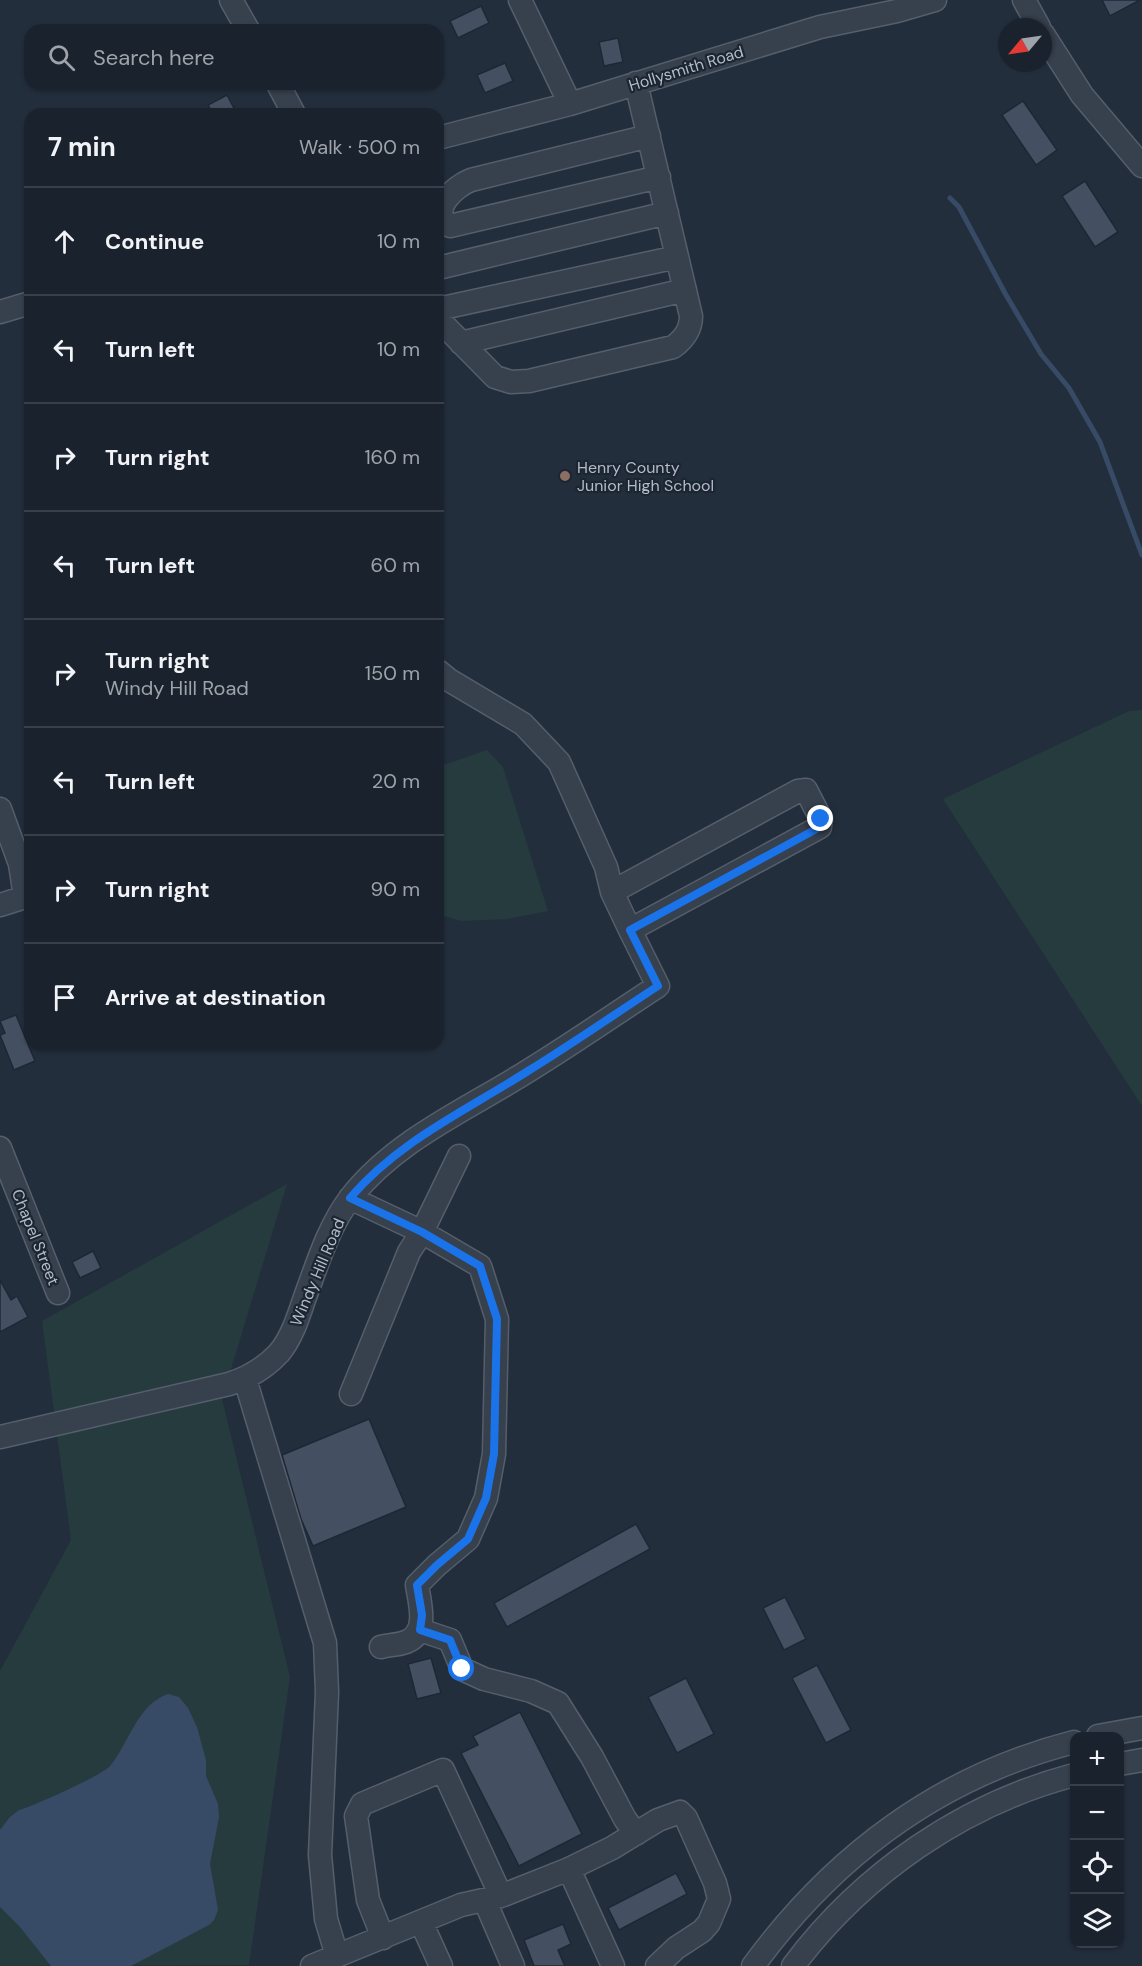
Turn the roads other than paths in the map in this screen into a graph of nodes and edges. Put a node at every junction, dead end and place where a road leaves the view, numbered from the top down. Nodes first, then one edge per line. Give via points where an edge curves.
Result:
1 (231, 0) edge
2 (520, 0) edge
3 (935, 0) edge
4 (1024, 0) edge
5 (1034, 18) edge
6 (245, 24) edge
7 (1052, 48) edge
8 (636, 83) junction
9 (281, 90) edge
10 (570, 104) junction
11 (291, 108) edge
12 (444, 136) edge
13 (649, 136) junction
14 (1142, 165) edge
15 (659, 177) junction
16 (444, 205) edge
17 (667, 213) junction
18 (444, 220) edge
19 (677, 256) junction
20 (444, 267) edge
21 (685, 290) junction
22 (24, 305) edge
23 (444, 308) edge
24 (0, 312) edge
25 (444, 325) edge
26 (461, 343) junction
27 (444, 676) edge
28 (0, 809) edge
29 (24, 886) edge
30 (612, 892) junction
31 (24, 898) edge
32 (0, 905) edge
33 (630, 930) junction
34 (0, 1148) edge
35 (459, 1156) dead end
36 (350, 1198) junction
37 (422, 1232) junction
38 (58, 1293) dead end
39 (245, 1379) junction
40 (351, 1394) dead end
41 (0, 1437) edge
42 (420, 1630) junction
43 (381, 1647) dead end
44 (1142, 1728) edge
45 (1122, 1732) edge
46 (1070, 1743) edge
47 (1142, 1760) edge
48 (1124, 1763) edge
49 (1070, 1776) edge
50 (636, 1834) junction
51 (569, 1869) junction
52 (493, 1898) junction
53 (422, 1922) junction
54 (383, 1938) junction
55 (337, 1956) junction
56 (312, 1966) edge
57 (441, 1966) edge
58 (513, 1966) edge
59 (613, 1966) edge
60 (657, 1966) edge
61 (753, 1966) edge
62 (793, 1966) edge

1 - 6 street
2 - 10 street
3 - 8 street, Hollysmith Road via 820,27
4 - 5 street
7 - 14 street via 1082,95
8 - 10 street, Hollysmith Road
8 - 13 street
9 - 11 street
10 - 12 street, Hollysmith Road
13 - 15 street
13 - 16 street via 471,180 452,191
15 - 17 street
15 - 18 street via 450,226
17 - 19 street
17 - 20 street
19 - 21 street
19 - 23 street
21 - 26 street
21 - 26 street via 691,325 681,342 673,347 512,382 495,376
22 - 24 street
25 - 26 street
27 - 30 street via 523,724 559,762 606,867
28 - 29 street
30 - 33 street
30 - 33 street via 798,791 806,790 821,819 820,827
31 - 32 street
33 - 36 street, Windy Hill Road via 658,986 400,1150
34 - 38 street, Chapel Street
35 - 37 street
36 - 37 street
36 - 39 street, Windy Hill Road via 332,1227 295,1326 269,1363
37 - 40 street
37 - 42 street via 480,1266 497,1319 497,1331 494,1454 486,1498 468,1539 417,1585
39 - 41 street, Windy Hill Road
39 - 55 street via 325,1643 327,1692 320,1855 326,1919
42 - 43 street via 407,1641
42 - 50 street via 450,1640 462,1669 558,1703
44 - 45 street
46 - 61 street via 973,1777 897,1821 813,1892
47 - 48 street
49 - 62 street via 1006,1798 930,1838 856,1897 812,1940
50 - 51 street
50 - 60 street via 658,1820 678,1812 683,1814 719,1899 702,1931
51 - 52 street
51 - 59 street
52 - 53 street via 461,1905
52 - 54 street via 442,1770 362,1804 357,1816 368,1900
52 - 58 street
53 - 54 street
53 - 57 street
54 - 55 street
55 - 56 street

